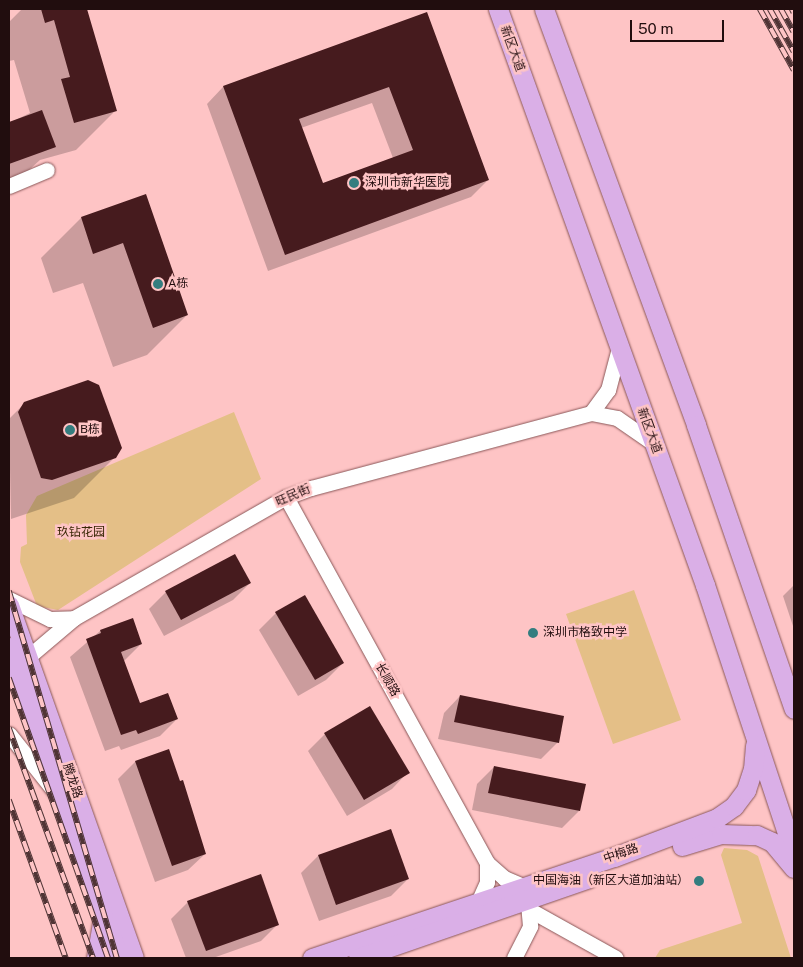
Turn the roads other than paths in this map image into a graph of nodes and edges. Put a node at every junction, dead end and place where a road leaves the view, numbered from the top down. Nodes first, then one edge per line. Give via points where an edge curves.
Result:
1 (498, 9) edge
2 (544, 9) edge
3 (47, 170) dead end
4 (9, 186) edge
5 (619, 348) junction
6 (591, 412) junction
7 (653, 443) junction
8 (286, 497) junction
9 (9, 599) edge
10 (9, 605) edge
11 (74, 618) junction
12 (9, 647) edge
13 (28, 657) junction
14 (794, 709) edge
15 (753, 728) junction
16 (9, 734) edge
17 (64, 803) junction
18 (794, 854) edge
19 (487, 864) junction
20 (794, 868) edge
21 (527, 899) junction
22 (479, 900) junction
23 (103, 916) junction
24 (96, 958) edge
25 (119, 958) edge
26 (134, 958) edge
27 (312, 958) edge
28 (358, 958) edge
29 (514, 958) edge
30 (616, 958) edge

1 - 5 main road, 新区大道
2 - 14 main road via 696,425
3 - 4 street
5 - 6 street via 610,384
5 - 7 main road, 新区大道
6 - 7 street via 617,418
6 - 8 street, 旺民街
7 - 15 main road, 新区大道
8 - 11 street, 旺民街
8 - 19 street, 长顺路
9 - 11 street via 50,620
10 - 13 main road, 腾龙路
11 - 13 street, 旺民街
12 - 17 main road, 腾龙路
13 - 26 main road, 腾龙路
15 - 18 main road, 新区大道
15 - 21 main road, 中梅路 via 755,747 750,780 742,797 726,813 614,857
16 - 17 street
17 - 23 main road, 腾龙路
19 - 21 street
19 - 22 street via 486,882
20 - 21 main road, 中梅路 via 779,848 765,838 749,833 720,834
21 - 22 main road, 中梅路
21 - 28 main road, 中梅路
21 - 29 street via 530,926
21 - 30 street
22 - 27 main road, 中梅路
23 - 24 main road
23 - 25 main road, 腾龙路

